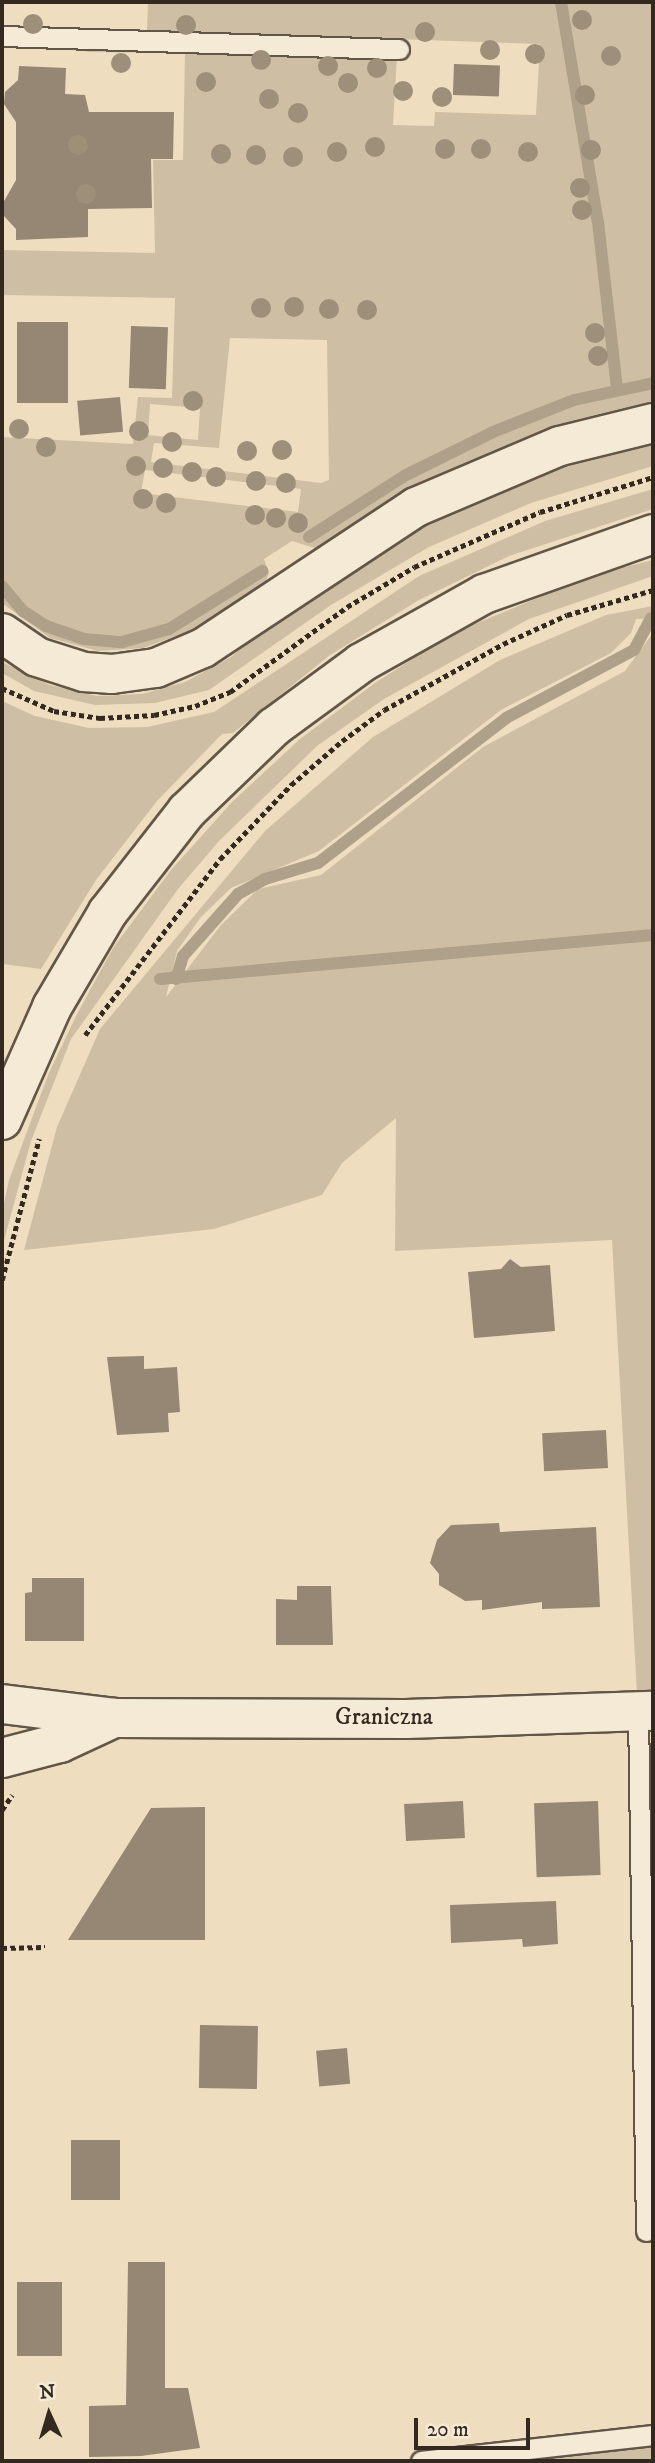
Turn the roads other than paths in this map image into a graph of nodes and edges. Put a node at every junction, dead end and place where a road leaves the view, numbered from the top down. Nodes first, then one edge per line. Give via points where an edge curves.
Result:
1 (2, 36) edge
2 (399, 49) dead end
3 (653, 423) edge
4 (653, 534) edge
5 (2, 634) edge
6 (2, 1120) edge
7 (2, 1704) edge
8 (646, 1711) edge
9 (114, 1718) junction
10 (2, 1758) edge
11 (646, 2231) dead end
12 (653, 2435) edge
13 (421, 2461) edge

1 - 2 lane
3 - 5 street via 560,446 416,506 203,648 156,668 112,674 85,672 37,657
4 - 6 street via 472,600 361,663 274,727 187,811 108,912 52,1007
7 - 9 street, Graniczna
8 - 9 street, Graniczna via 406,1719
8 - 11 lane
9 - 10 street, Graniczna via 60,1743
12 - 13 lane

